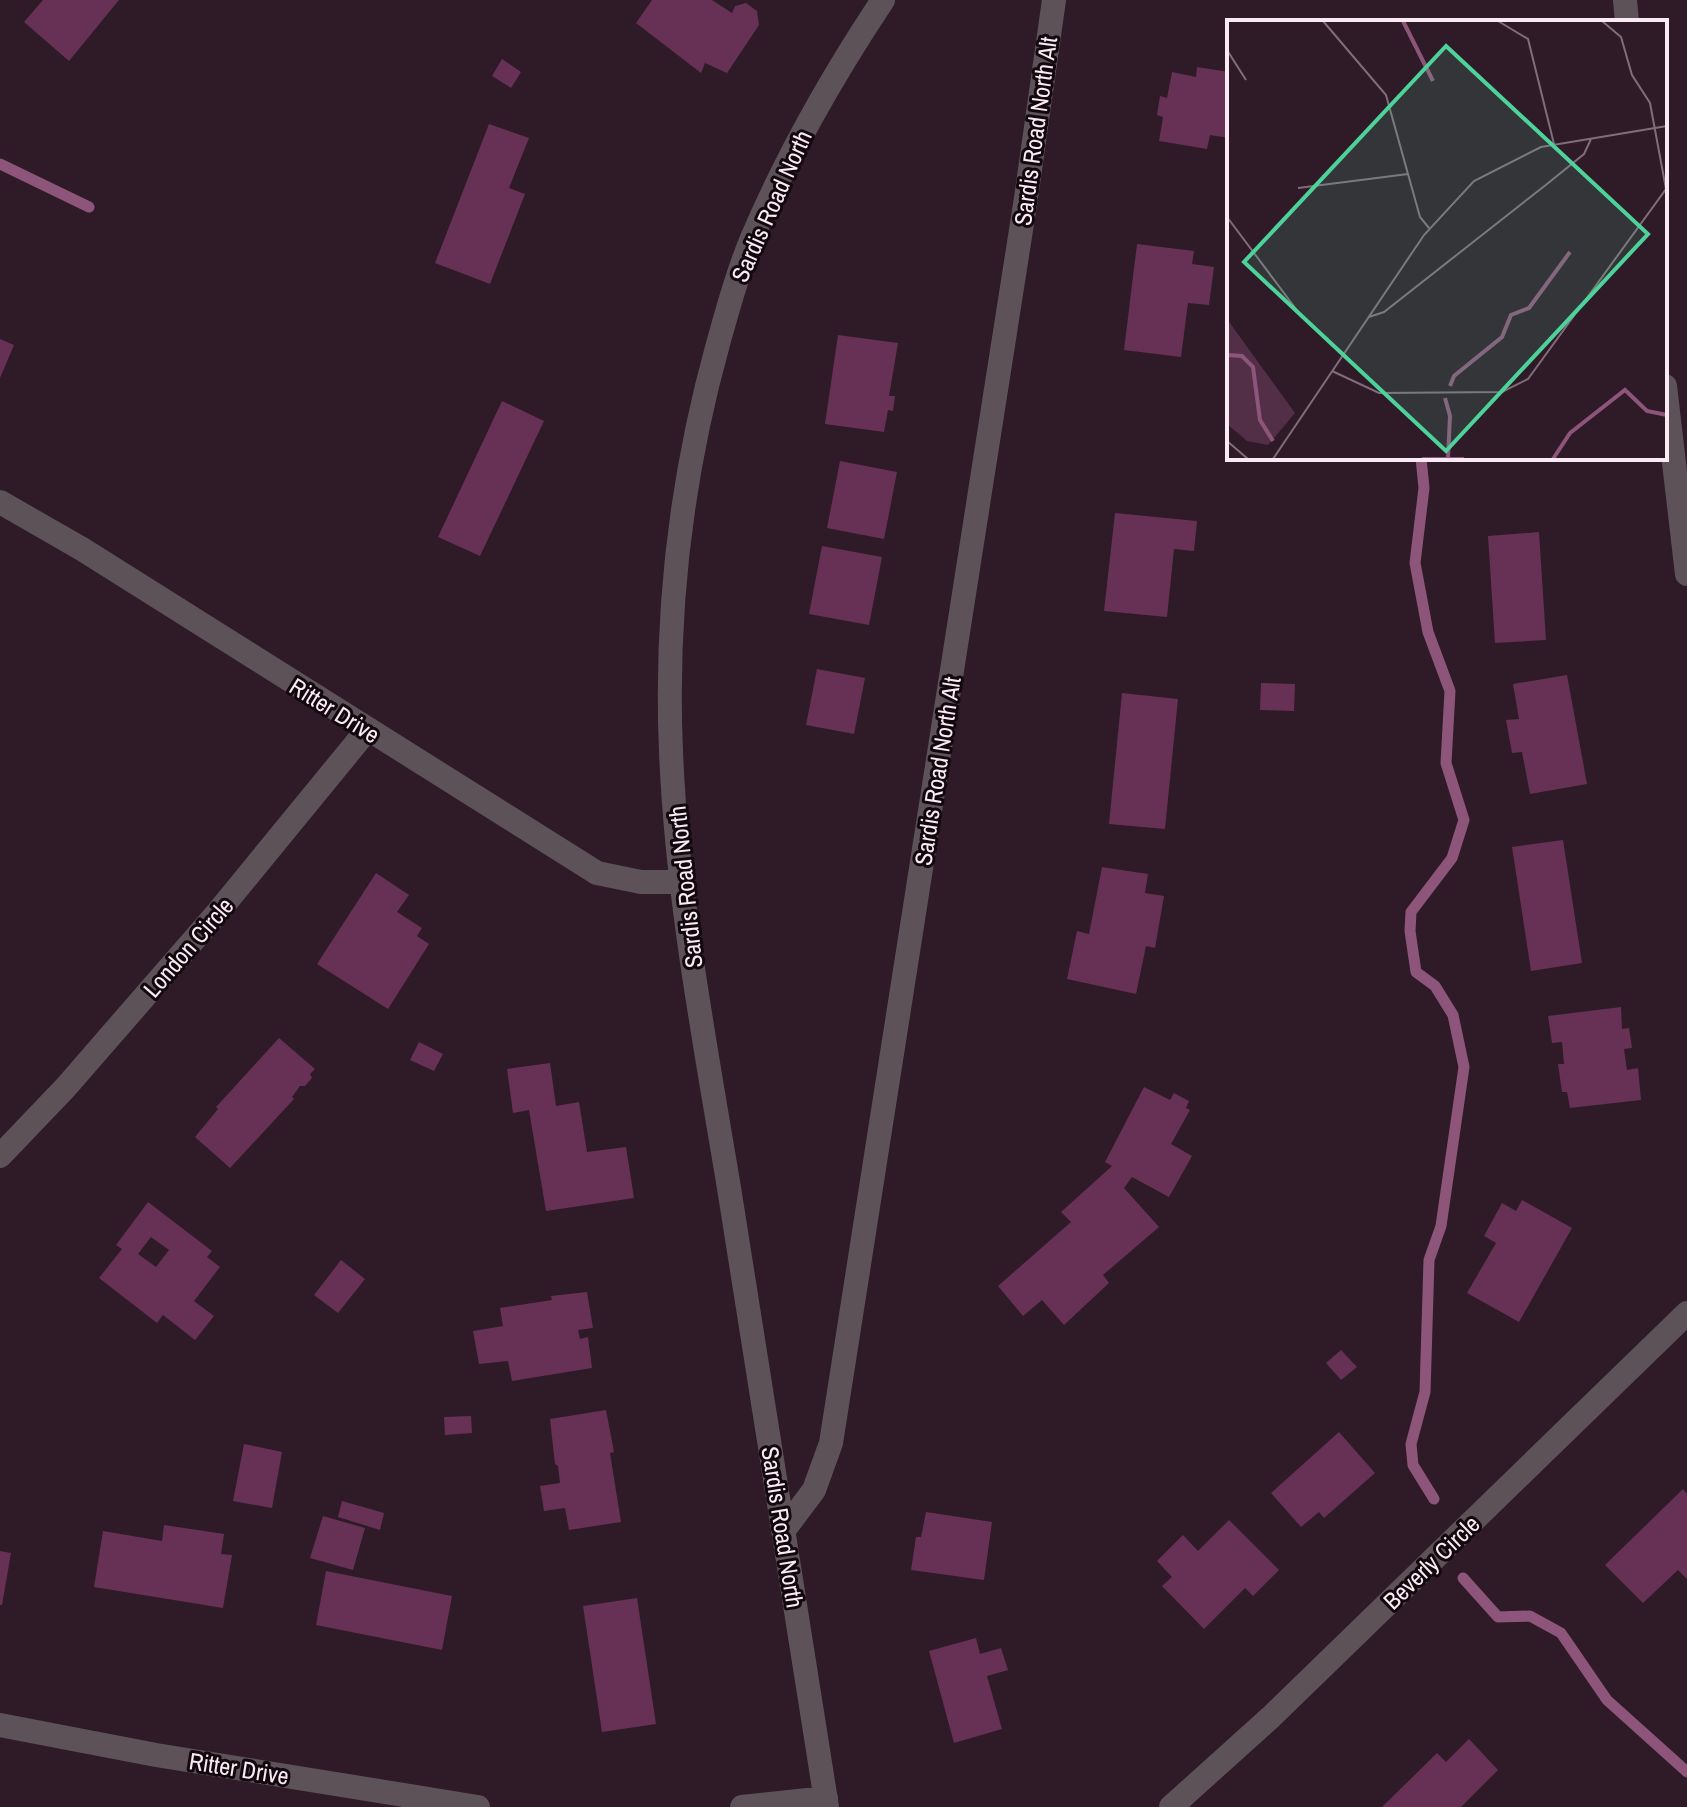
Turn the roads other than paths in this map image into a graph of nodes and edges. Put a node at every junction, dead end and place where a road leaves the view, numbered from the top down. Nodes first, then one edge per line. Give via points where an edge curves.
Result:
1 (883, 0) edge
2 (1054, 0) edge
3 (1625, 0) edge
4 (1627, 20) edge
5 (1667, 403) edge
6 (0, 502) edge
7 (1687, 574) edge
8 (367, 730) junction
9 (682, 882) junction
10 (0, 1156) edge
11 (1687, 1313) edge
12 (784, 1530) junction
13 (0, 1725) edge
14 (826, 1803) edge
15 (478, 1807) edge
16 (742, 1807) edge
17 (1171, 1807) edge

1 - 9 street, Sardis Road North via 809,120 753,237 704,394 685,485 672,626 671,750
2 - 12 street, Sardis Road North Alt via 831,1443 814,1490
3 - 4 street
5 - 7 street
6 - 8 street, Ritter Drive
8 - 9 street, Ritter Drive via 597,873 641,882
8 - 10 street, London Circle via 218,912
9 - 12 street, Sardis Road North
11 - 17 street, Beverly Circle via 1271,1717
12 - 14 street, Sardis Road North
13 - 15 street, Ritter Drive
14 - 16 street

